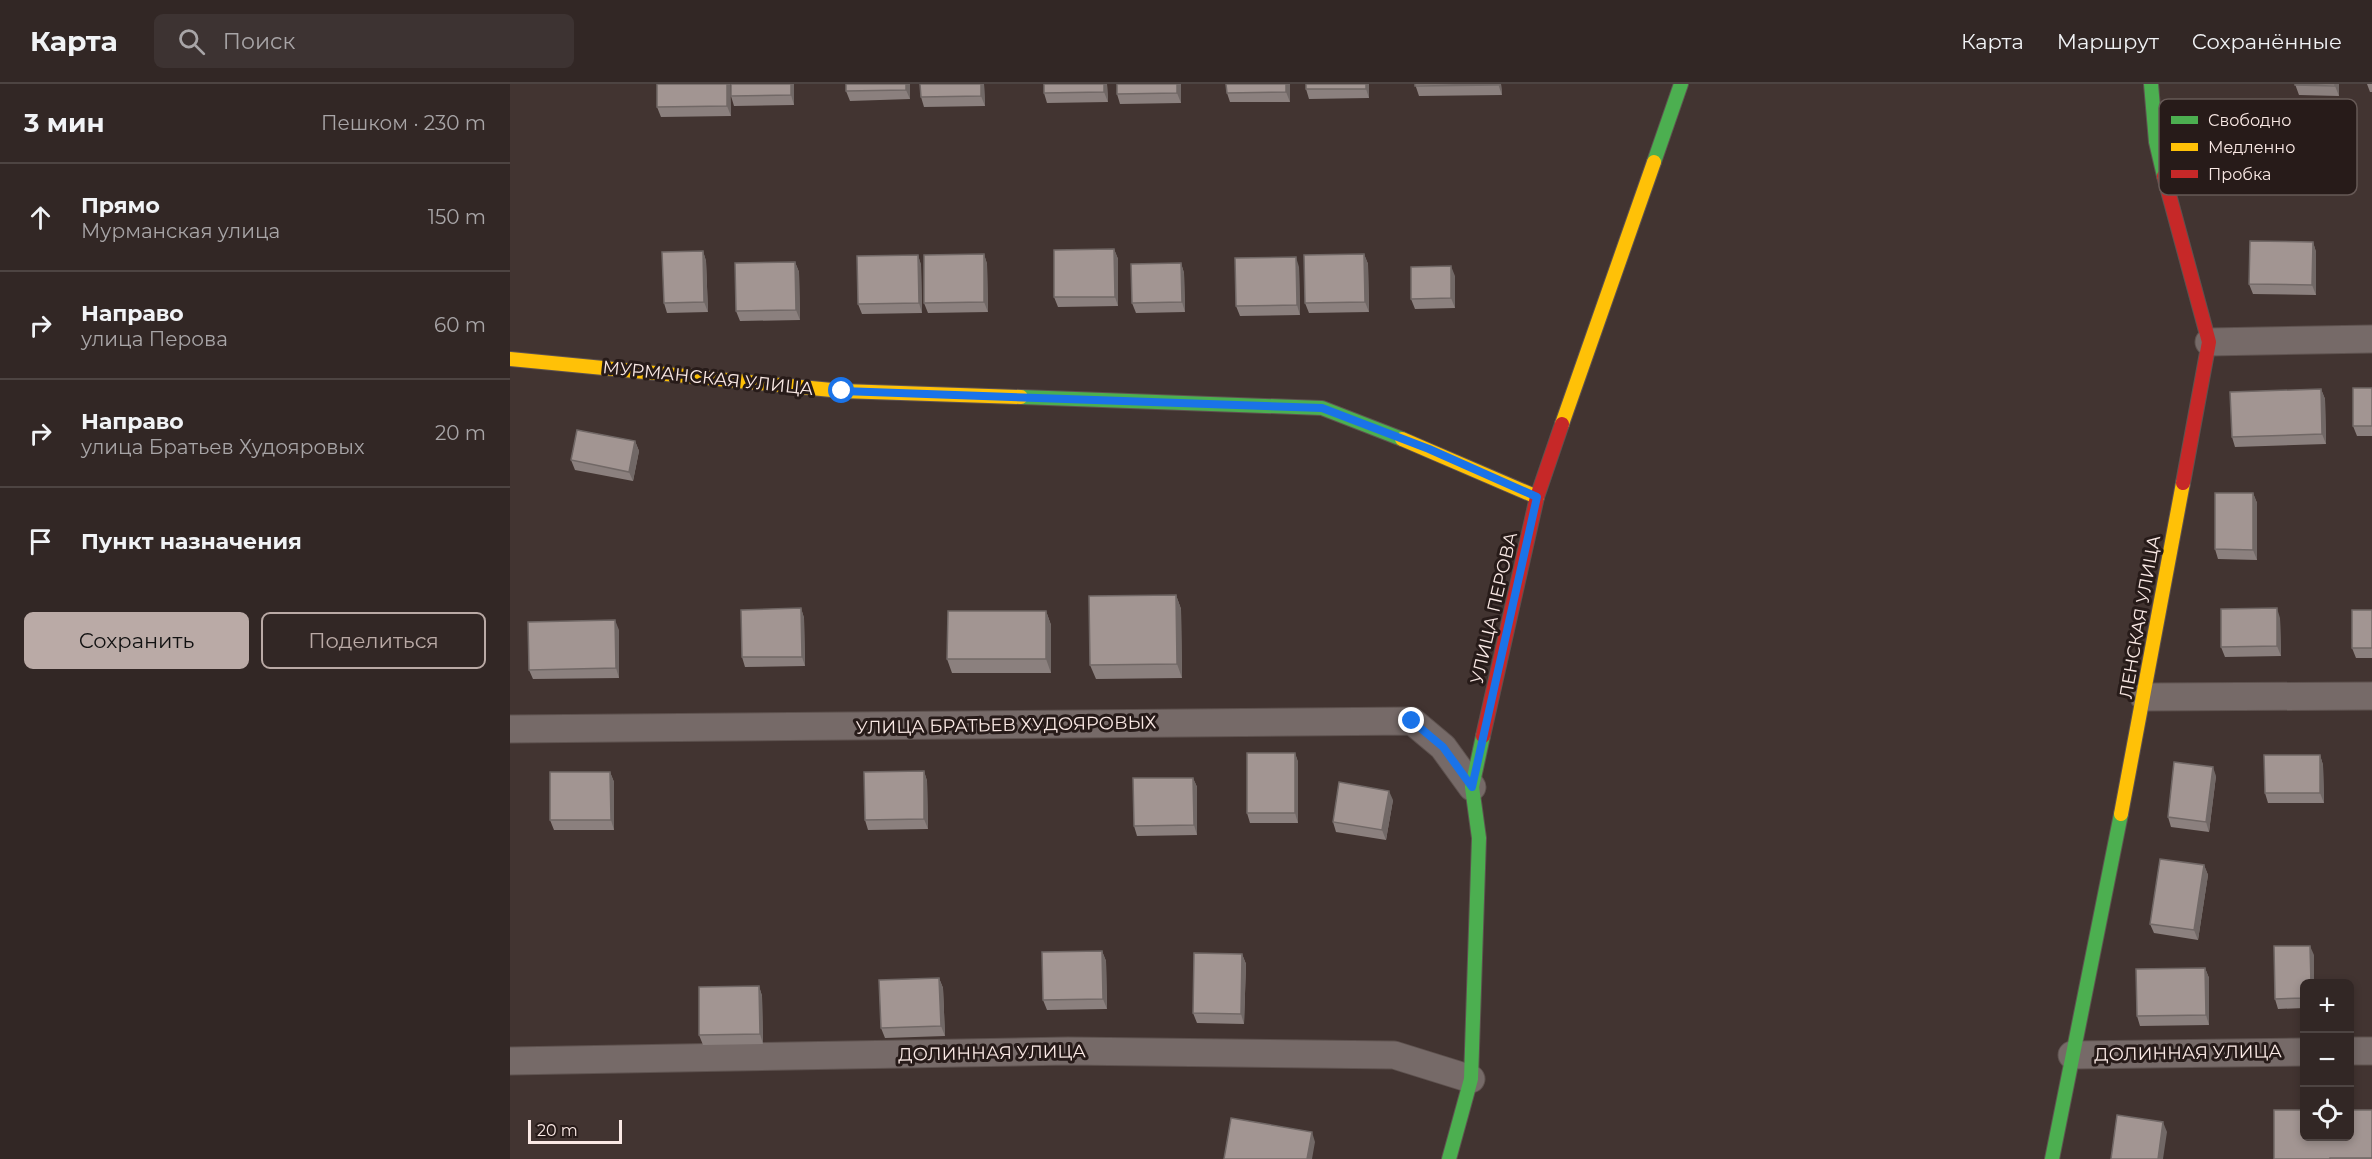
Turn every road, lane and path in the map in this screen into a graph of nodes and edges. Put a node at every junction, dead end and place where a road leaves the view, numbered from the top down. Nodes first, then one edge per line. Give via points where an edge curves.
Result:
1 (1682, 84) edge
2 (2151, 84) edge
3 (2159, 154) edge
4 (2169, 195) edge
5 (2372, 339) edge
6 (2209, 342) junction
7 (510, 359) edge
8 (1537, 497) junction
9 (2372, 696) edge
10 (2144, 698) junction
11 (510, 729) edge
12 (1472, 787) junction
13 (2354, 1051) edge
14 (2372, 1051) edge
15 (2300, 1052) edge
16 (2072, 1055) junction
17 (510, 1061) edge
18 (1471, 1079) junction
19 (1449, 1159) edge
20 (2052, 1159) edge

1 - 8 street, УЛИЦА ПЕРОВА
2 - 3 street, ЛЕНСКАЯ УЛИЦА
4 - 6 street, ЛЕНСКАЯ УЛИЦА
5 - 6 street
6 - 10 street, ЛЕНСКАЯ УЛИЦА
7 - 8 street, МУРМАНСКАЯ УЛИЦА via 842,391 1322,408 1429,449
8 - 12 street, УЛИЦА ПЕРОВА
9 - 10 street
10 - 16 street, ЛЕНСКАЯ УЛИЦА
11 - 12 street, УЛИЦА БРАТЬЕВ ХУДОЯРОВЫХ via 1412,721 1443,747
12 - 18 street, УЛИЦА ПЕРОВА via 1479,838
13 - 14 street
15 - 16 street, ДОЛИННАЯ УЛИЦА
16 - 20 street, ЛЕНСКАЯ УЛИЦА
17 - 18 street, ДОЛИННАЯ УЛИЦА via 1068,1051 1394,1055
18 - 19 street, УЛИЦА ПЕРОВА

